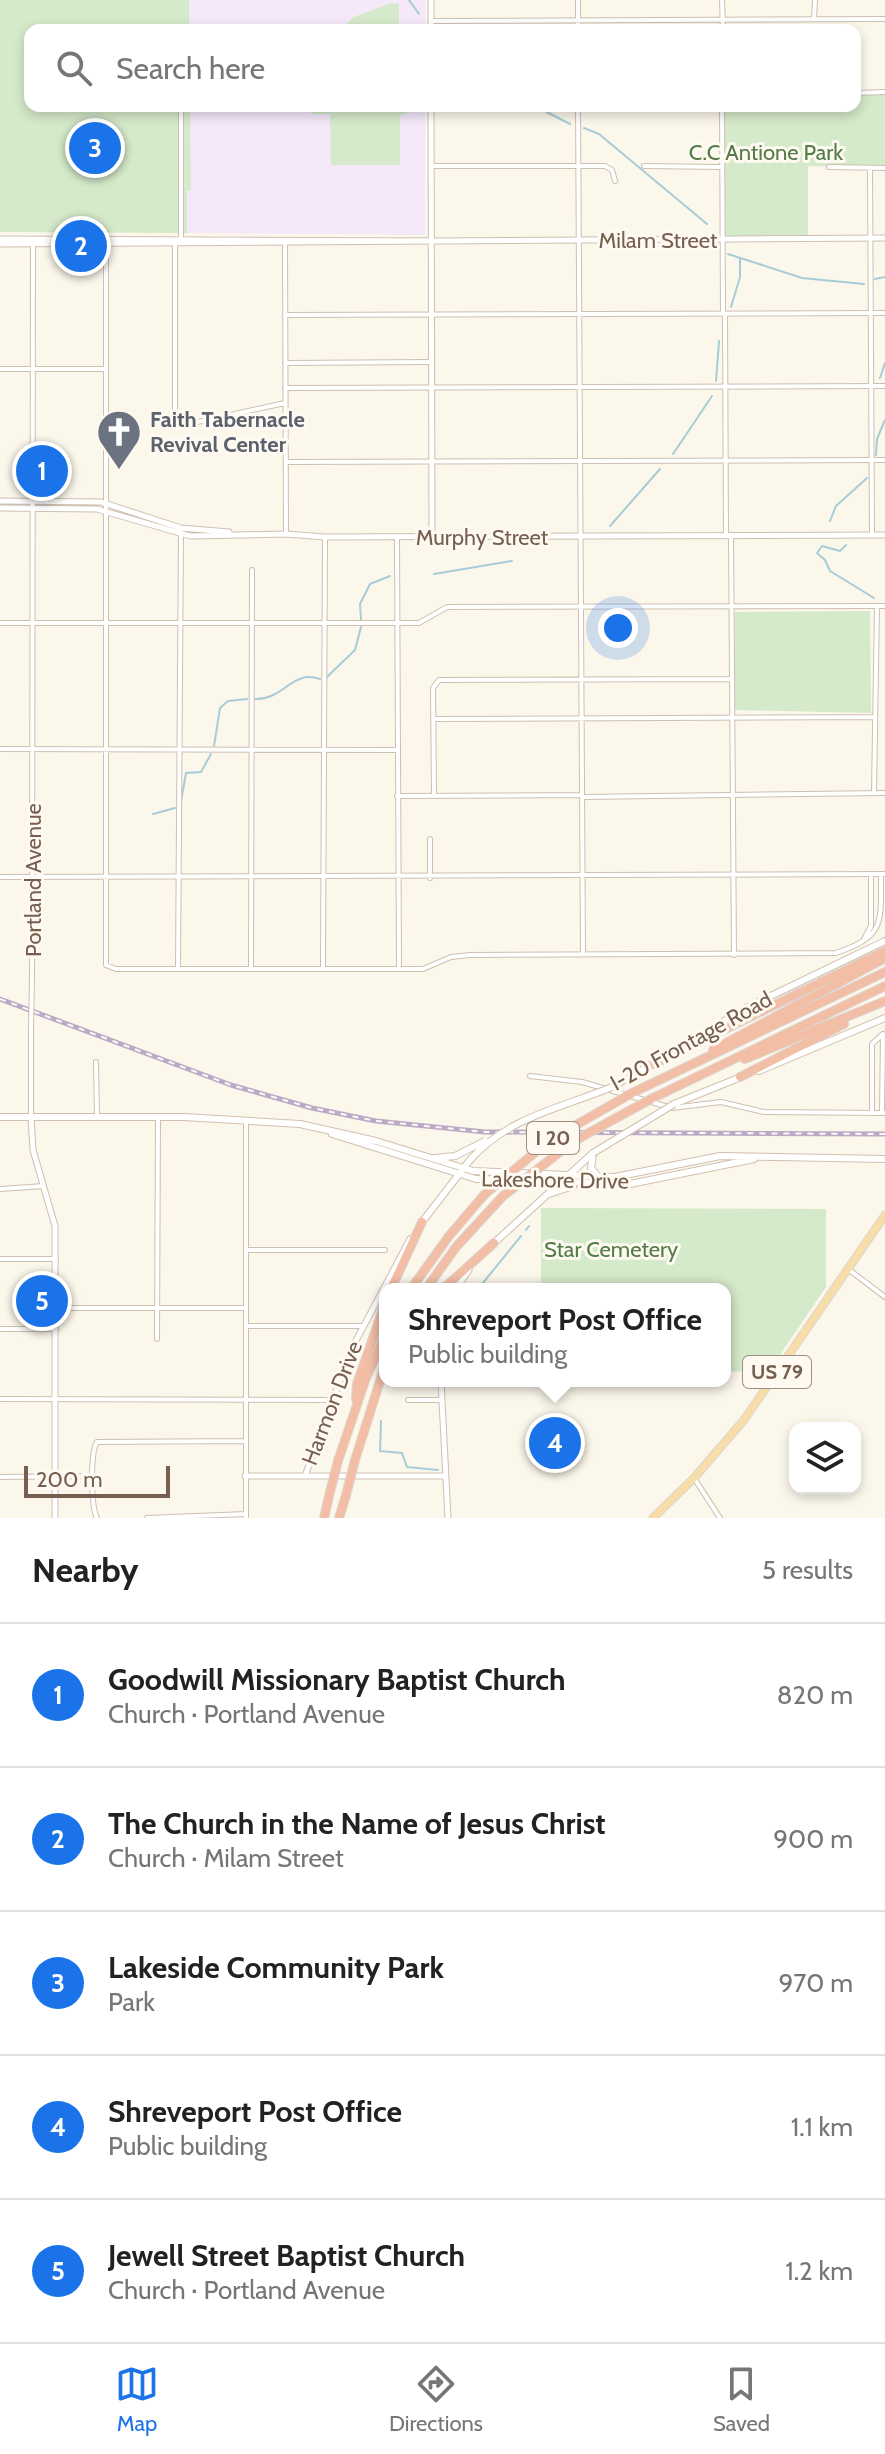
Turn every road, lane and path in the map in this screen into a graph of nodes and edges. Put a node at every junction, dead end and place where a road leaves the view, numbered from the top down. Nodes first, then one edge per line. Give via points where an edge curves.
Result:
1 (431, 0) edge
2 (578, 0) edge
3 (722, 0) edge
4 (815, 0) edge
5 (814, 19) junction
6 (885, 19) edge
7 (723, 20) junction
8 (431, 21) joint
9 (578, 21) junction
10 (723, 24) edge
11 (885, 92) edge
12 (861, 93) edge
13 (181, 112) edge
14 (431, 112) edge
15 (578, 112) edge
16 (722, 112) edge
17 (431, 166) junction
18 (578, 166) junction
19 (644, 166) dead end
20 (722, 167) junction
21 (829, 167) dead end
22 (870, 168) junction
23 (885, 168) edge
24 (615, 181) dead end
25 (871, 238) junction
26 (885, 238) edge
27 (722, 239) junction
28 (578, 240) junction
29 (177, 241) junction
30 (431, 241) junction
31 (0, 242) edge
32 (33, 242) junction
33 (106, 242) junction
34 (285, 242) junction
35 (871, 313) junction
36 (885, 313) edge
37 (432, 314) junction
38 (578, 314) junction
39 (724, 314) junction
40 (285, 315) junction
41 (432, 362) junction
42 (285, 363) junction
43 (0, 369) edge
44 (106, 369) junction
45 (33, 370) junction
46 (885, 386) edge
47 (725, 387) junction
48 (870, 387) junction
49 (285, 388) junction
50 (432, 388) junction
51 (579, 388) junction
52 (285, 402) junction
53 (871, 460) junction
54 (885, 460) edge
55 (432, 461) junction
56 (579, 461) junction
57 (725, 461) junction
58 (286, 462) junction
59 (0, 501) edge
60 (106, 503) junction
61 (33, 505) junction
62 (0, 508) edge
63 (106, 511) junction
64 (180, 532) junction
65 (286, 534) junction
66 (728, 535) junction
67 (872, 535) junction
68 (885, 535) edge
69 (580, 536) junction
70 (325, 537) junction
71 (397, 537) junction
72 (432, 537) junction
73 (252, 570) dead end
74 (732, 606) junction
75 (877, 606) junction
76 (885, 606) edge
77 (580, 607) junction
78 (0, 623) edge
79 (105, 623) junction
80 (178, 623) junction
81 (251, 623) junction
82 (325, 623) junction
83 (398, 623) junction
84 (33, 624) junction
85 (732, 679) junction
86 (581, 680) junction
87 (875, 717) junction
88 (581, 718) junction
89 (732, 718) junction
90 (433, 719) junction
91 (0, 749) edge
92 (33, 749) junction
93 (324, 749) junction
94 (105, 750) junction
95 (178, 750) junction
96 (251, 750) junction
97 (398, 750) junction
98 (874, 793) junction
99 (885, 793) edge
100 (733, 795) junction
101 (397, 796) junction
102 (434, 796) junction
103 (582, 796) junction
104 (430, 839) dead end
105 (871, 874) junction
106 (883, 874) edge
107 (582, 875) junction
108 (733, 875) junction
109 (0, 877) edge
110 (32, 877) junction
111 (105, 877) junction
112 (178, 877) junction
113 (251, 878) junction
114 (324, 878) junction
115 (398, 878) junction
116 (430, 878) junction
117 (863, 941) junction
118 (885, 941) edge
119 (885, 951) edge
120 (583, 954) junction
121 (734, 955) junction
122 (885, 958) edge
123 (399, 966) junction
124 (323, 967) junction
125 (178, 968) junction
126 (251, 968) junction
127 (885, 972) edge
128 (885, 986) edge
129 (882, 1002) edge
130 (885, 1018) edge
131 (884, 1034) edge
132 (96, 1062) dead end
133 (654, 1064) junction
134 (530, 1076) dead end
135 (740, 1077) junction
136 (684, 1083) junction
137 (649, 1085) junction
138 (872, 1113) junction
139 (883, 1113) edge
140 (0, 1117) edge
141 (31, 1117) junction
142 (97, 1117) junction
143 (158, 1117) junction
144 (246, 1121) junction
145 (313, 1127) junction
146 (502, 1132) junction
147 (404, 1150) junction
148 (593, 1153) junction
149 (754, 1159) junction
150 (885, 1159) edge
151 (432, 1167) junction
152 (460, 1172) junction
153 (565, 1175) junction
154 (601, 1176) junction
155 (559, 1182) junction
156 (591, 1183) junction
157 (44, 1186) junction
158 (0, 1189) edge
159 (443, 1193) junction
160 (543, 1197) junction
161 (884, 1218) edge
162 (422, 1222) junction
163 (494, 1243) junction
164 (246, 1250) junction
165 (385, 1250) dead end
166 (0, 1259) edge
167 (56, 1259) junction
168 (847, 1268) junction
169 (387, 1283) edge
170 (394, 1283) edge
171 (415, 1283) edge
172 (430, 1283) edge
173 (450, 1283) edge
174 (461, 1283) edge
175 (379, 1297) edge
176 (885, 1297) edge
177 (56, 1308) junction
178 (157, 1308) junction
179 (246, 1308) junction
180 (379, 1321) edge
181 (246, 1326) junction
182 (362, 1326) junction
183 (0, 1329) edge
184 (56, 1329) junction
185 (157, 1339) dead end
186 (379, 1350) edge
187 (379, 1381) edge
188 (379, 1384) edge
189 (441, 1387) edge
190 (375, 1392) junction
191 (0, 1399) edge
192 (55, 1399) junction
193 (246, 1400) junction
194 (330, 1400) junction
195 (408, 1400) dead end
196 (442, 1400) junction
197 (355, 1408) junction
198 (245, 1441) junction
199 (89, 1476) dead end
200 (245, 1476) junction
201 (305, 1476) junction
202 (445, 1476) junction
203 (0, 1477) edge
204 (55, 1477) junction
205 (694, 1478) junction
206 (246, 1516) edge
207 (324, 1517) edge
208 (55, 1518) edge
209 (97, 1518) edge
210 (147, 1518) edge
211 (341, 1518) edge
212 (448, 1518) edge
213 (653, 1518) edge
214 (720, 1518) edge

1 - 8 street
2 - 9 street
3 - 7 street
4 - 5 street
5 - 6 street
5 - 7 street
7 - 9 street
7 - 10 street
8 - 9 street
11 - 12 street
13 - 29 street
14 - 17 street
15 - 18 street
16 - 20 street
17 - 18 street
17 - 30 street
18 - 24 street via 605,166
18 - 28 street
19 - 20 street
20 - 27 street
21 - 22 street
22 - 23 street
22 - 25 street
25 - 26 street, Milam Street
25 - 27 street, Milam Street
25 - 35 street
27 - 28 street, Milam Street
27 - 39 street
28 - 30 street, Milam Street
28 - 38 street
29 - 33 street, Milam Street
29 - 34 street, Milam Street
29 - 52 street via 175,420 188,424
30 - 34 street, Milam Street
30 - 37 street
31 - 32 street, Milam Street
32 - 33 street, Milam Street
32 - 45 street, Portland Avenue
33 - 44 street
34 - 40 street
35 - 36 street
35 - 39 street
35 - 48 street
37 - 38 street
37 - 40 street
37 - 41 street
38 - 39 street
38 - 51 street
39 - 47 street
40 - 42 street
41 - 42 street
41 - 50 street
42 - 49 street
43 - 45 street
44 - 45 street
44 - 60 street
45 - 61 street, Portland Avenue
46 - 48 street
47 - 48 street
47 - 51 street
47 - 57 street
48 - 53 street
49 - 50 street
49 - 52 street
50 - 51 street
50 - 55 street
51 - 56 street
52 - 58 street
53 - 54 street
53 - 57 street
53 - 67 street
55 - 56 street
55 - 58 street
55 - 72 street
56 - 57 street
56 - 69 street
57 - 66 street
58 - 65 street
59 - 61 street, Murphy Street
60 - 61 street, Murphy Street
60 - 63 street
60 - 64 street, Murphy Street
61 - 62 street, Murphy Street
61 - 63 street, Murphy Street
61 - 84 street, Portland Avenue
63 - 64 street, Murphy Street
63 - 79 street
64 - 65 street, Murphy Street
64 - 80 street
65 - 70 street, Murphy Street
66 - 67 street, Murphy Street
66 - 69 street, Murphy Street
66 - 74 street
67 - 68 street, Murphy Street
69 - 72 street, Murphy Street
69 - 77 street
70 - 71 street, Murphy Street
70 - 82 street
71 - 72 street, Murphy Street
71 - 83 street
73 - 81 street
74 - 75 street
74 - 77 street
74 - 85 street
75 - 76 street
75 - 87 street
77 - 83 street via 447,607 427,621
77 - 86 street
78 - 84 street
79 - 80 street
79 - 84 street
79 - 94 street
80 - 81 street
80 - 95 street
81 - 82 street
81 - 96 street
82 - 83 street
82 - 93 street
83 - 97 street
84 - 92 street, Portland Avenue
85 - 86 street
85 - 89 street
86 - 88 street
86 - 90 street via 435,683
87 - 89 street
87 - 98 street
88 - 89 street
88 - 90 street
88 - 103 street
89 - 100 street
90 - 102 street
91 - 92 street
92 - 94 street
92 - 110 street, Portland Avenue
93 - 96 street
93 - 97 street
93 - 114 street
94 - 95 street
94 - 111 street
95 - 96 street
95 - 112 street
96 - 113 street
97 - 101 street
98 - 99 street
98 - 100 street
100 - 103 street
100 - 108 street
101 - 102 street
101 - 115 street
102 - 103 street
103 - 107 street
104 - 116 street
105 - 106 street
105 - 108 street
105 - 117 street via 871,926
106 - 117 street via 881,927
107 - 108 street
107 - 116 street
107 - 120 street
108 - 121 street
109 - 110 street
110 - 111 street
110 - 141 street, Portland Avenue, bridge
111 - 112 street
111 - 125 street via 106,965
112 - 113 street
112 - 125 street
113 - 114 street
113 - 126 street
114 - 115 street
114 - 124 street
115 - 116 street
115 - 123 street
117 - 121 street via 836,953
118 - 133 main road, I-20 Frontage Road via 748,1007
119 - 133 highway
120 - 121 street
120 - 123 street via 470,955 423,969
122 - 137 highway
123 - 124 street
124 - 126 street
125 - 126 street
127 - 137 highway, I 20
128 - 136 highway, I 20
129 - 135 highway
129 - 136 highway
130 - 135 main road, I-20 Frontage Road
131 - 138 street via 872,1044
131 - 139 street
132 - 142 street
133 - 146 main road, I-20 Frontage Road, bridge
134 - 138 street via 582,1082 672,1108 721,1102 764,1112
135 - 148 main road, I-20 Frontage Road, bridge via 674,1104
136 - 172 highway, I 20, bridge via 574,1141 503,1196
137 - 171 highway, I 20, bridge via 550,1140 484,1195
138 - 139 street
140 - 141 main road, Lakeshore Drive
141 - 142 main road, Lakeshore Drive
141 - 157 street, Portland Avenue via 33,1150
142 - 143 main road, Lakeshore Drive
143 - 144 main road, Lakeshore Drive
143 - 178 street
144 - 145 main road, Lakeshore Drive
144 - 164 street
145 - 147 main road, Lakeshore Drive
145 - 151 main road, Lakeshore Drive
146 - 147 main road, bridge via 455,1156 436,1158
146 - 152 main road, I-20 Frontage Road, bridge
147 - 152 main road, Lakeshore Drive
148 - 153 main road, I-20 Frontage Road
148 - 154 main road via 591,1168
149 - 150 main road, Lakeshore Drive
149 - 154 main road, Lakeshore Drive via 720,1156 641,1174
149 - 156 main road, Lakeshore Drive via 641,1182
151 - 152 main road, Lakeshore Drive
151 - 159 main road via 445,1177
152 - 153 main road, Lakeshore Drive
152 - 155 main road, Lakeshore Drive
152 - 159 main road, Harmon Drive
153 - 154 main road, Lakeshore Drive
153 - 155 main road, I-20 Frontage Road
155 - 156 main road, Lakeshore Drive
155 - 160 main road, I-20 Frontage Road
156 - 160 main road
157 - 158 street
157 - 167 street, Portland Avenue via 53,1212
159 - 162 main road, Harmon Drive
160 - 163 main road, I-20 Frontage Road
161 - 168 main road, US 79
162 - 169 street, Harmon Drive
162 - 170 highway
163 - 173 highway
163 - 174 street
164 - 165 street
164 - 179 street
166 - 167 street
167 - 177 street, Portland Avenue
168 - 176 street
168 - 205 main road, US 79 via 755,1405
175 - 182 street, Harmon Drive
177 - 178 street
177 - 184 street, Portland Avenue
178 - 179 street
178 - 185 street
179 - 181 street
180 - 197 highway via 357,1384
181 - 182 street
181 - 193 street
182 - 194 street, Harmon Drive
183 - 184 street
184 - 192 street, Portland Avenue
186 - 197 highway
187 - 190 highway
188 - 190 highway
189 - 196 street
190 - 211 highway, bridge
191 - 192 street
192 - 193 street
192 - 204 street, Portland Avenue
193 - 194 street
193 - 198 street
194 - 201 street, Harmon Drive
195 - 196 street
196 - 202 street
197 - 207 highway, bridge
198 - 200 street
198 - 209 street via 97,1442
199 - 204 street
200 - 201 street
200 - 206 street
201 - 202 street
202 - 212 street
203 - 204 street
204 - 208 street, Portland Avenue
205 - 213 main road, US 79
205 - 214 street
206 - 210 street

